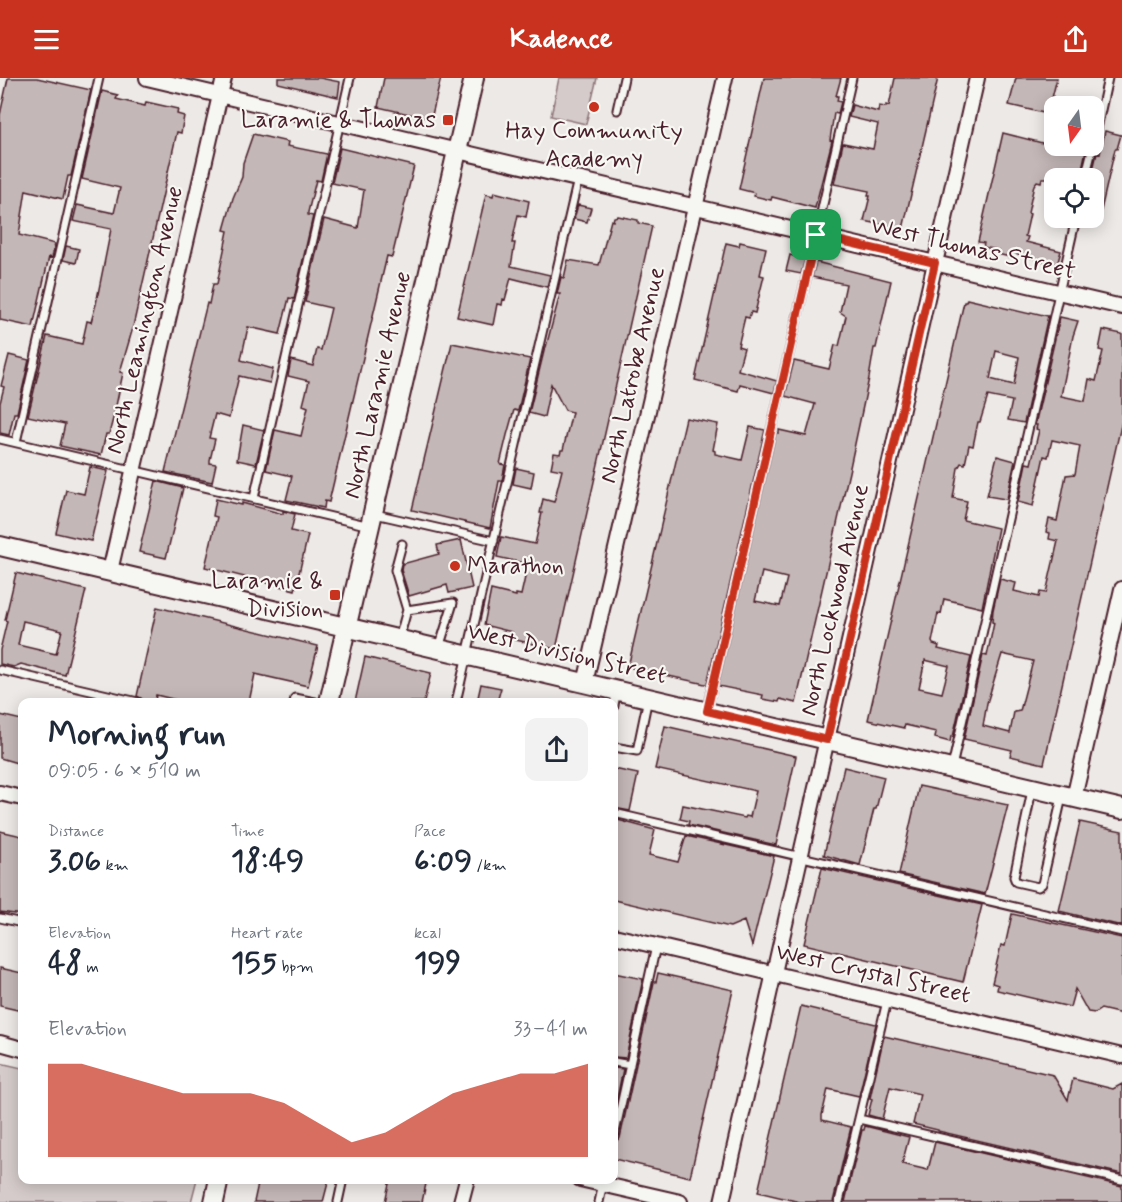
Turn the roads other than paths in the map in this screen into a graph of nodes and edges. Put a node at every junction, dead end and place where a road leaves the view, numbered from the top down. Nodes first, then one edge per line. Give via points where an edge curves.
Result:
1 (99, 78) edge
2 (147, 78) edge
3 (224, 78) edge
4 (350, 78) edge
5 (474, 78) edge
6 (624, 78) edge
7 (725, 78) edge
8 (852, 78) edge
9 (977, 78) edge
10 (1108, 78) edge
11 (220, 95) junction
12 (1104, 96) edge
13 (617, 110) dead end
14 (340, 123) junction
15 (457, 151) junction
16 (578, 179) junction
17 (695, 207) junction
18 (1074, 228) edge
19 (816, 235) junction
20 (935, 263) junction
21 (1059, 292) junction
22 (1122, 307) edge
23 (0, 439) edge
24 (16, 442) junction
25 (133, 470) junction
26 (254, 498) junction
27 (371, 519) junction
28 (494, 541) junction
29 (402, 544) dead end
30 (0, 546) edge
31 (110, 571) junction
32 (1122, 589) edge
33 (407, 610) junction
34 (346, 626) junction
35 (399, 639) junction
36 (439, 648) junction
37 (467, 655) junction
38 (0, 670) edge
39 (585, 683) junction
40 (121, 698) edge
41 (330, 698) edge
42 (457, 698) edge
43 (615, 698) edge
44 (648, 698) junction
45 (707, 711) junction
46 (827, 740) junction
47 (618, 748) edge
48 (951, 769) junction
49 (1033, 788) junction
50 (0, 793) edge
51 (1068, 796) junction
52 (18, 797) edge
53 (1122, 809) edge
54 (618, 814) edge
55 (800, 856) junction
56 (0, 918) edge
57 (18, 922) edge
58 (1122, 932) edge
59 (618, 937) edge
60 (656, 946) junction
61 (773, 974) junction
62 (887, 1001) junction
63 (0, 1043) edge
64 (18, 1048) edge
65 (1122, 1056) edge
66 (618, 1063) edge
67 (630, 1065) junction
68 (618, 1119) edge
69 (859, 1119) junction
70 (1122, 1180) edge
71 (218, 1184) edge
72 (342, 1184) edge
73 (466, 1184) edge
74 (603, 1184) edge
75 (611, 1184) edge
76 (214, 1202) edge
77 (338, 1202) edge
78 (461, 1202) edge
79 (599, 1202) edge
80 (680, 1202) edge
81 (722, 1202) edge
82 (839, 1202) edge

1 - 24 lane
2 - 11 street, West Thomas Street
3 - 11 street, North Leamington Avenue
4 - 14 lane
5 - 15 main road, North Laramie Avenue
6 - 13 lane
7 - 17 street, North Latrobe Avenue
8 - 19 lane
9 - 20 street, North Lockwood Avenue
10 - 12 lane
11 - 14 street, West Thomas Street
11 - 25 street, North Leamington Avenue
14 - 15 street, West Thomas Street
14 - 26 lane
15 - 16 street, West Thomas Street
15 - 27 main road, North Laramie Avenue
16 - 17 street, West Thomas Street
16 - 28 lane
17 - 19 street, West Thomas Street
17 - 39 street, North Latrobe Avenue
18 - 21 lane
19 - 20 street, West Thomas Street
19 - 45 lane
20 - 21 street, West Thomas Street
20 - 46 street, North Lockwood Avenue
21 - 22 street, West Thomas Street
21 - 48 lane
23 - 24 lane
24 - 25 lane
25 - 26 lane
25 - 31 street, North Leamington Avenue
26 - 27 lane
27 - 28 lane
27 - 34 main road, North Laramie Avenue
28 - 37 lane
29 - 33 lane via 395,570
30 - 31 main road, West Division Street
31 - 34 main road, West Division Street
32 - 51 street
33 - 35 lane
33 - 36 lane via 453,603
34 - 35 main road, West Division Street
34 - 41 main road, North Laramie Avenue
35 - 36 main road, West Division Street
36 - 37 main road, West Division Street
37 - 39 main road, West Division Street
37 - 42 lane
38 - 40 lane
39 - 43 main road, West Division Street
43 - 44 main road, West Division Street
44 - 45 main road, West Division Street
44 - 47 lane via 637,751
45 - 46 main road, West Division Street
46 - 48 main road, West Division Street
46 - 55 street, North Lockwood Avenue
48 - 49 main road, West Division Street
49 - 51 main road, West Division Street
49 - 51 lane via 1016,882 1038,887 1042,884
50 - 52 street
51 - 53 main road, West Division Street
54 - 55 lane
55 - 58 lane
55 - 61 street, North Lockwood Avenue
56 - 57 lane
59 - 60 street, West Crystal Street
60 - 61 street, West Crystal Street
60 - 67 lane
61 - 62 street, West Crystal Street
61 - 81 street, North Lockwood Avenue
62 - 65 street, West Crystal Street
62 - 69 lane
63 - 64 street
66 - 67 lane
67 - 68 lane
69 - 70 lane
69 - 82 lane
71 - 76 main road
72 - 77 lane
73 - 78 street
74 - 79 lane
75 - 80 street

